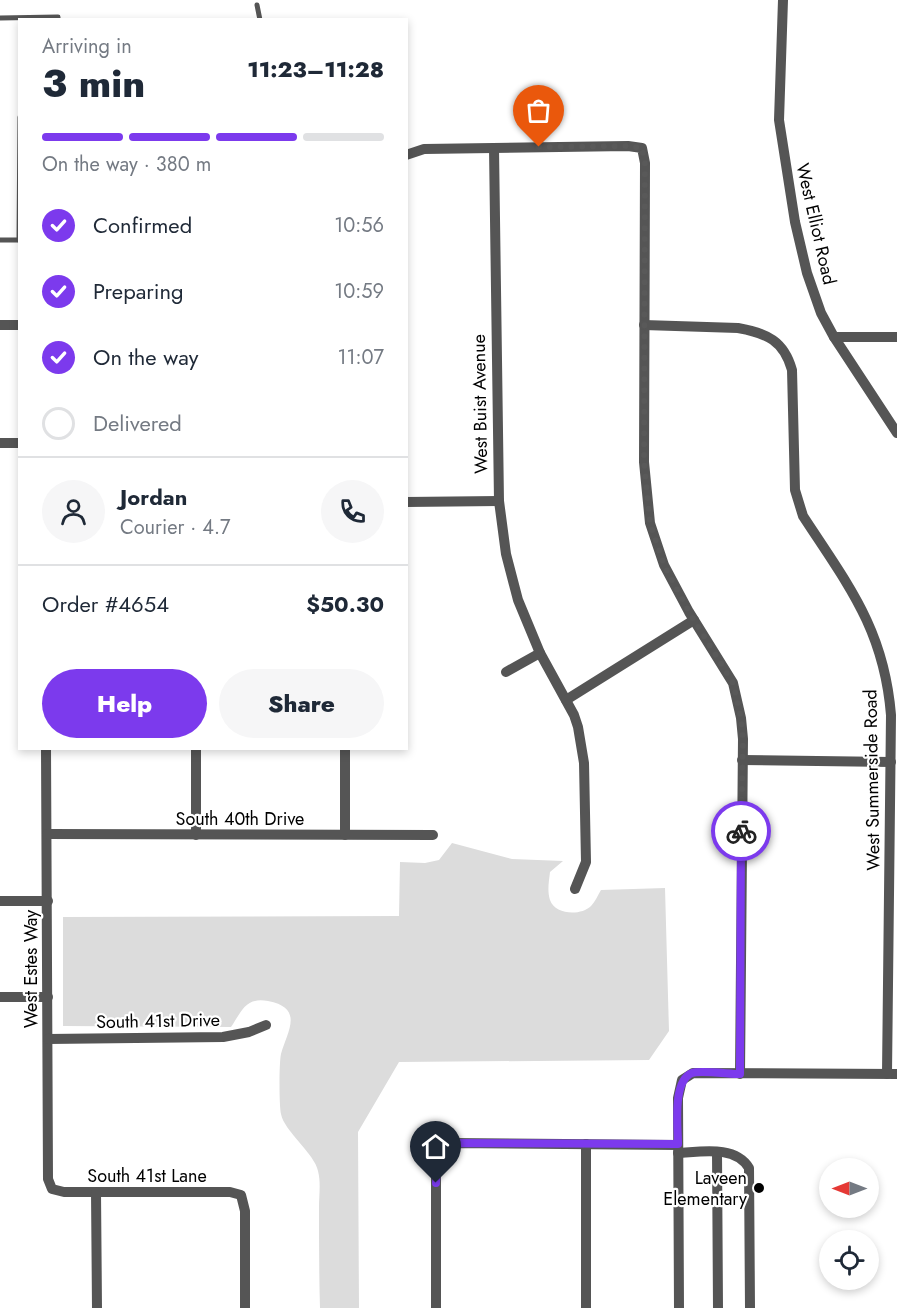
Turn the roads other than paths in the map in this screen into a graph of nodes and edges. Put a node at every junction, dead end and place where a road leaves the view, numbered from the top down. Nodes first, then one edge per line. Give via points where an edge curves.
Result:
1 (783, 0) edge
2 (257, 5) dead end
3 (0, 18) edge
4 (20, 18) edge
5 (58, 18) edge
6 (260, 18) edge
7 (494, 148) junction
8 (408, 153) edge
9 (0, 240) edge
10 (18, 240) edge
11 (0, 325) edge
12 (18, 325) edge
13 (644, 325) junction
14 (897, 337) edge
15 (834, 338) junction
16 (897, 433) edge
17 (0, 443) edge
18 (18, 443) edge
19 (499, 501) junction
20 (408, 502) edge
21 (694, 620) junction
22 (540, 653) junction
23 (506, 672) dead end
24 (566, 700) junction
25 (46, 750) edge
26 (196, 750) edge
27 (345, 750) edge
28 (742, 760) junction
29 (891, 762) junction
30 (47, 834) junction
31 (433, 835) dead end
32 (196, 836) junction
33 (345, 836) junction
34 (575, 889) dead end
35 (0, 901) edge
36 (48, 901) junction
37 (0, 997) edge
38 (48, 997) junction
39 (266, 1025) dead end
40 (48, 1039) junction
41 (740, 1074) junction
42 (892, 1074) edge
43 (586, 1144) junction
44 (678, 1149) junction
45 (717, 1152) junction
46 (52, 1189) joint
47 (96, 1192) junction
48 (97, 1308) edge
49 (245, 1308) edge
50 (436, 1308) edge
51 (586, 1308) edge
52 (679, 1308) edge
53 (718, 1308) edge
54 (750, 1308) edge

1 - 15 street, West Elliot Road via 779,120 785,163 807,273
2 - 6 lane
3 - 4 lane
4 - 5 lane
7 - 8 street via 424,149
7 - 13 street via 642,148
7 - 19 street, West Buist Avenue
9 - 10 lane
11 - 12 street
13 - 21 street via 644,462 650,523 664,565
13 - 29 street, West Summerside Road via 753,330 769,337 787,354 792,370 798,505 861,606 876,640 891,715
14 - 15 street
15 - 16 street, West Elliot Road
17 - 18 street
19 - 20 street
19 - 22 street, West Buist Avenue via 506,554 518,600
21 - 24 street
21 - 28 street via 733,683 741,718
22 - 23 street
22 - 24 street, West Buist Avenue
24 - 34 street, West Buist Avenue via 578,727 584,763 586,862
25 - 30 street, West Estes Way
26 - 32 street
27 - 33 street
28 - 29 street
28 - 41 street
29 - 42 street, West Summerside Road
30 - 32 street, South 40th Drive
30 - 36 street, West Estes Way
31 - 33 street, South 40th Drive
32 - 33 street, South 40th Drive
35 - 36 street
36 - 38 street, West Estes Way
37 - 38 street
38 - 40 street, West Estes Way
39 - 40 street, South 41st Drive via 223,1037
40 - 46 street, West Estes Way via 48,1179
41 - 42 street
41 - 44 street via 693,1073 682,1080
43 - 44 street
43 - 50 street via 438,1146
43 - 51 street
44 - 45 street
44 - 52 street
45 - 53 street
45 - 54 street via 733,1154 749,1168
46 - 47 street, South 41st Lane
47 - 48 street
47 - 49 street, South 41st Lane via 241,1195 245,1211

